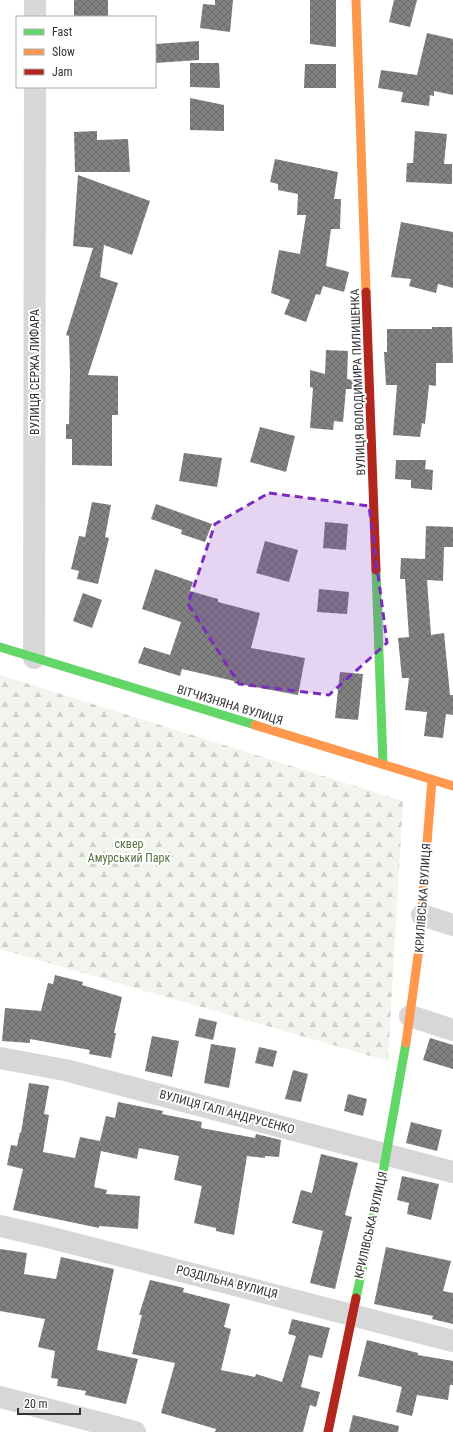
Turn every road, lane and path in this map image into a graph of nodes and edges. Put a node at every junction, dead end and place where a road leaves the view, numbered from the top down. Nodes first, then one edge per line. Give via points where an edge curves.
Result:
1 (35, 0) edge
2 (356, 0) edge
3 (35, 16) edge
4 (35, 88) edge
5 (0, 647) edge
6 (34, 658) junction
7 (384, 764) junction
8 (432, 780) junction
9 (453, 786) edge
10 (422, 915) junction
11 (453, 925) edge
12 (410, 1016) junction
13 (453, 1030) edge
14 (0, 1058) edge
15 (387, 1154) junction
16 (453, 1172) edge
17 (0, 1226) edge
18 (351, 1314) junction
19 (453, 1341) edge
20 (0, 1397) edge
21 (135, 1432) edge
22 (328, 1432) edge

1 - 3 street
2 - 7 street, ВУЛИЦЯ ВОЛОДИМИРА ПИЛИШЕНКА
4 - 6 street, ВУЛИЦЯ СЕРЖА ЛИФАРА
5 - 6 street, ВІТЧИЗНЯНА ВУЛИЦЯ
6 - 7 street, ВІТЧИЗНЯНА ВУЛИЦЯ
7 - 8 street, ВІТЧИЗНЯНА ВУЛИЦЯ
8 - 9 street, ВІТЧИЗНЯНА ВУЛИЦЯ
8 - 10 street, КРИЛІВСЬКА ВУЛИЦЯ
10 - 11 street
10 - 12 street, КРИЛІВСЬКА ВУЛИЦЯ
12 - 13 street
12 - 15 street, КРИЛІВСЬКА ВУЛИЦЯ
14 - 15 street, ВУЛИЦЯ ГАЛІ АНДРУСЕНКО via 65,1070
15 - 16 street, ВУЛИЦЯ ГАЛІ АНДРУСЕНКО
15 - 18 street, КРИЛІВСЬКА ВУЛИЦЯ
17 - 18 street, РОЗДІЛЬНА ВУЛИЦЯ
18 - 19 street, РОЗДІЛЬНА ВУЛИЦЯ
18 - 22 street, КРИЛІВСЬКА ВУЛИЦЯ
20 - 21 street

